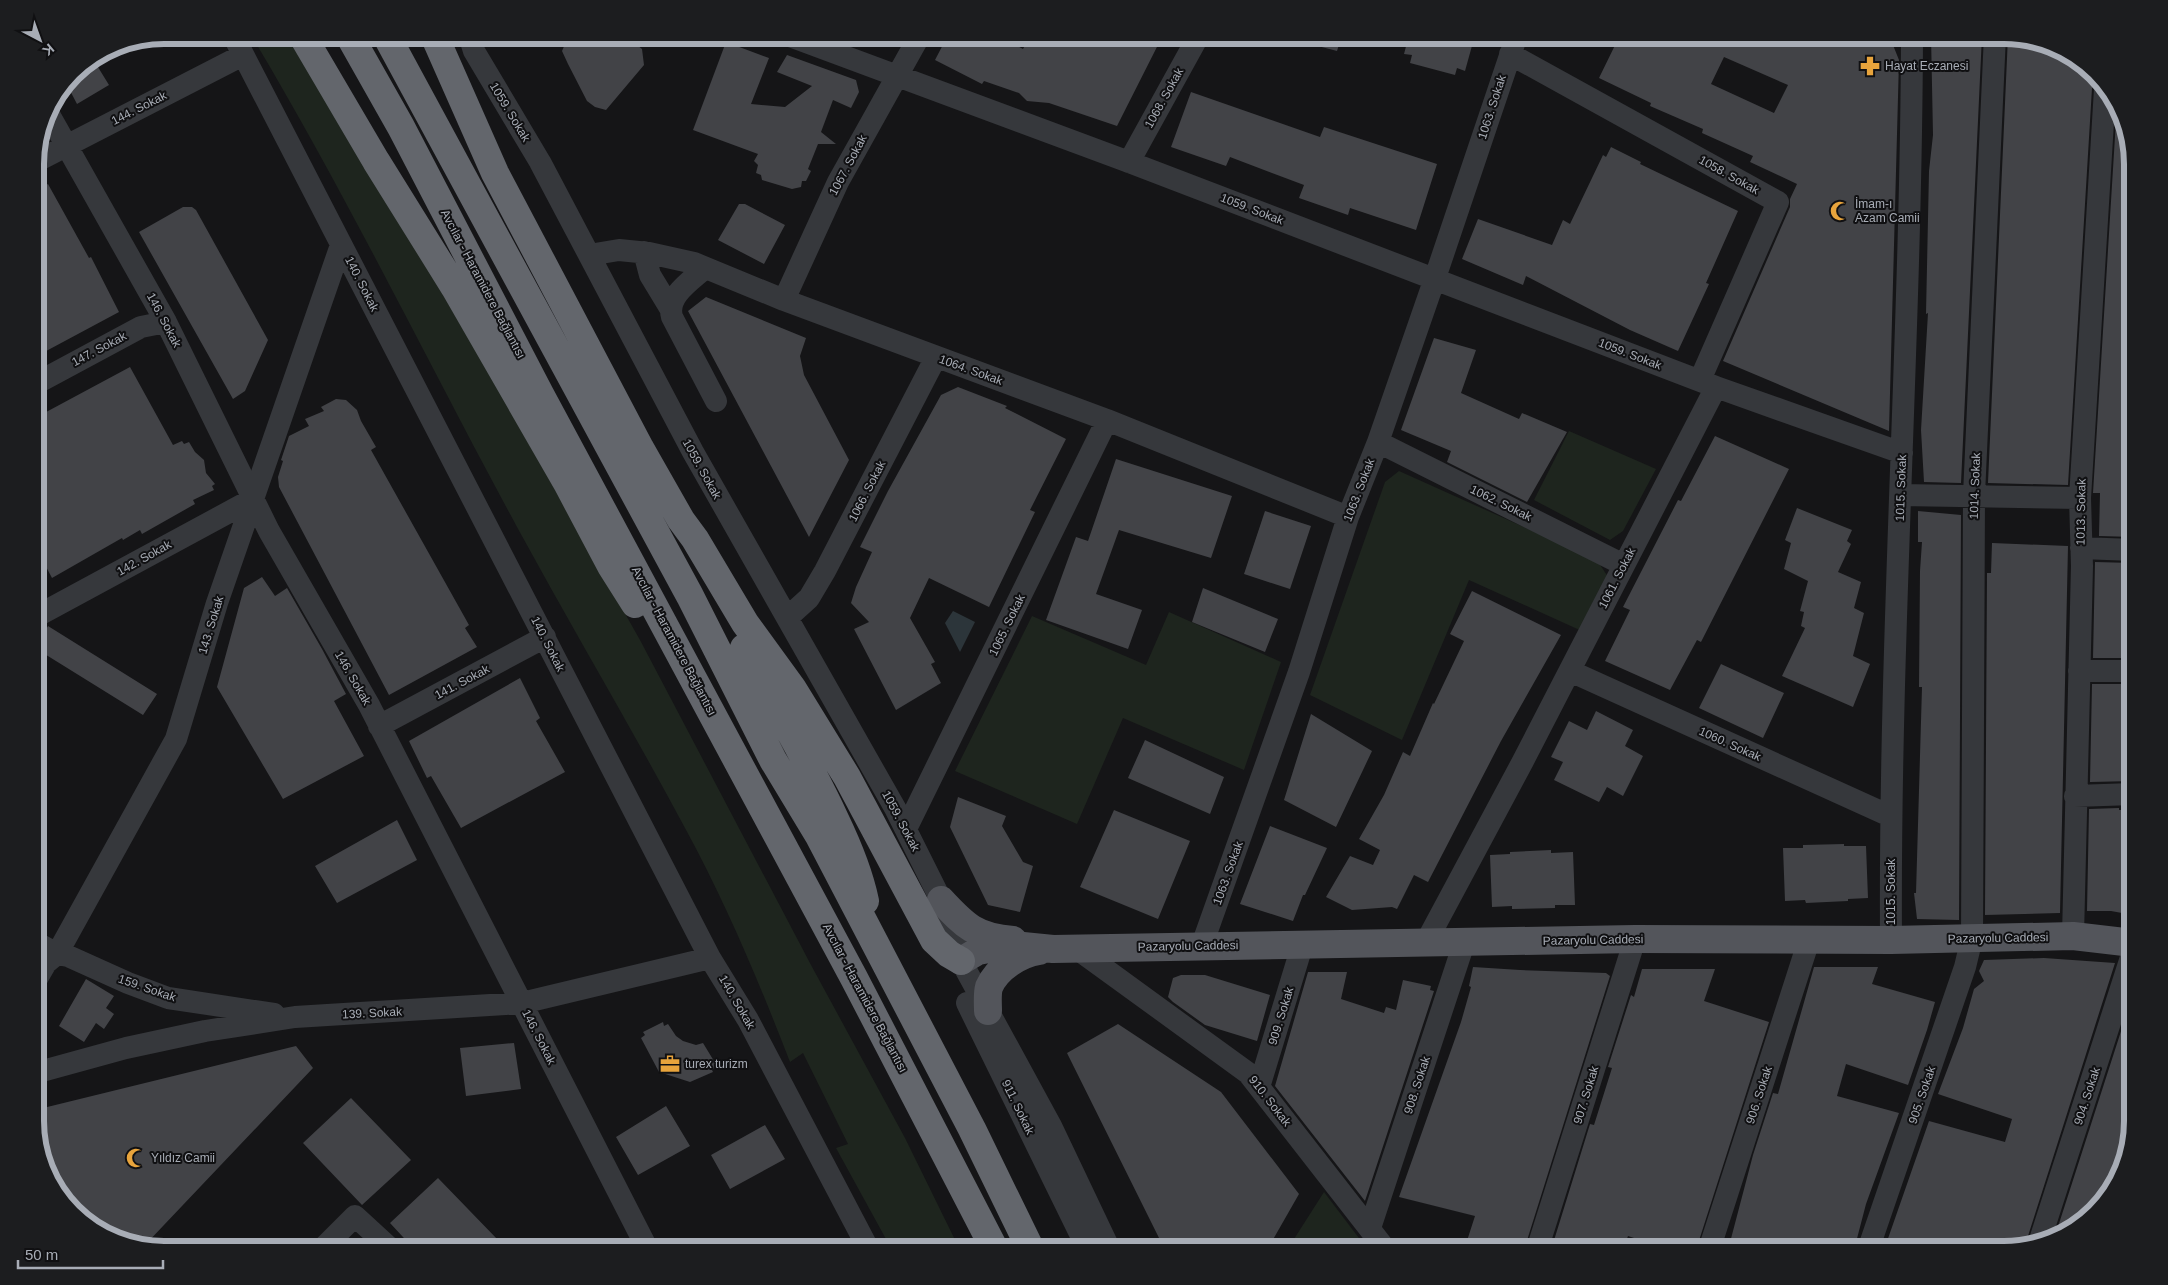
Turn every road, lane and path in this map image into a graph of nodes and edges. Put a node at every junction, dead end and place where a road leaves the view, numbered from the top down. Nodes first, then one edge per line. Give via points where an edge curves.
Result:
1 (237, 44) edge
2 (307, 44) edge
3 (354, 44) edge
4 (391, 44) edge
5 (423, 44) edge
6 (438, 44) edge
7 (472, 44) edge
8 (811, 44) edge
9 (915, 44) edge
10 (1194, 44) edge
11 (1514, 44) edge
12 (1909, 44) edge
13 (1995, 44) edge
14 (243, 56) junction
15 (898, 76) junction
16 (2104, 98) edge
17 (52, 120) edge
18 (67, 145) junction
19 (44, 157) edge
20 (1129, 162) junction
21 (495, 173) junction
22 (342, 245) junction
23 (644, 252) junction
24 (589, 255) junction
25 (705, 268) junction
26 (1435, 278) junction
27 (784, 300) junction
28 (670, 308) junction
29 (166, 322) junction
30 (936, 356) junction
31 (44, 379) edge
32 (1708, 384) junction
33 (716, 401) dead end
34 (1107, 420) junction
35 (1378, 442) junction
36 (1902, 453) junction
37 (1901, 494) junction
38 (1974, 495) junction
39 (2080, 498) junction
40 (254, 499) junction
41 (1348, 517) junction
42 (681, 520) junction
43 (2081, 548) junction
44 (2124, 550) edge
45 (1624, 565) junction
46 (44, 613) edge
47 (787, 618) junction
48 (545, 637) junction
49 (681, 655) junction
50 (2078, 671) junction
51 (2124, 671) edge
52 (1570, 672) junction
53 (379, 726) junction
54 (2124, 794) edge
55 (2075, 796) junction
56 (1890, 816) junction
57 (906, 829) junction
58 (941, 900) junction
59 (2073, 936) junction
60 (872, 937) junction
61 (1972, 938) junction
62 (1635, 939) junction
63 (1809, 940) junction
64 (1892, 940) junction
65 (2124, 942) edge
66 (1464, 943) junction
67 (1426, 944) junction
68 (1202, 945) junction
69 (1302, 946) junction
70 (44, 947) edge
71 (1065, 948) junction
72 (57, 954) junction
73 (710, 958) junction
74 (961, 962) junction
75 (44, 966) edge
76 (2124, 979) edge
77 (202, 1003) junction
78 (522, 1003) junction
79 (988, 1011) junction
80 (295, 1017) junction
81 (205, 1032) junction
82 (44, 1071) edge
83 (1259, 1087) junction
84 (1370, 1228) junction
85 (2042, 1235) edge
86 (330, 1241) edge
87 (382, 1241) edge
88 (643, 1241) edge
89 (864, 1241) edge
90 (990, 1241) edge
91 (1027, 1241) edge
92 (1084, 1241) edge
93 (1106, 1241) edge
94 (1379, 1241) edge
95 (1540, 1241) edge
96 (1712, 1241) edge
97 (1871, 1241) edge

1 - 14 street, 140. Sokak
2 - 49 highway via 455,288 568,483 610,566 657,633
3 - 49 highway, Avcılar - Haramidere Bağlantısı
4 - 60 highway via 690,596 773,760 819,836
5 - 21 highway via 442,83
6 - 21 highway
7 - 24 street, 1059. Sokak
8 - 15 street, 1059. Sokak
9 - 15 street, 1067. Sokak
10 - 20 street, 1068. Sokak
11 - 26 street, 1063. Sokak
11 - 32 street, 1058. Sokak via 1778,202
12 - 36 street, 1015. Sokak
13 - 38 street, 1014. Sokak
14 - 18 street, 144. Sokak
14 - 22 street, 140. Sokak
15 - 20 street, 1059. Sokak
15 - 27 street, 1067. Sokak via 838,182
16 - 39 street, 1013. Sokak
17 - 18 street, 146. Sokak
18 - 19 street, 144. Sokak
18 - 29 street, 146. Sokak
20 - 26 street, 1059. Sokak
21 - 42 highway
22 - 40 street, 143. Sokak
22 - 48 street, 140. Sokak
23 - 24 street, 1064. Sokak via 619,250
23 - 25 street, 1064. Sokak
23 - 28 street via 650,275
24 - 47 street, 1059. Sokak via 693,452
25 - 27 street, 1064. Sokak
25 - 28 street via 673,300
26 - 32 street, 1059. Sokak
26 - 35 street, 1063. Sokak
27 - 30 street, 1064. Sokak
28 - 33 street
29 - 31 street, 147. Sokak via 141,327
29 - 40 street, 146. Sokak
30 - 34 street, 1064. Sokak
30 - 47 street, 1066. Sokak via 826,571 809,598
32 - 36 street
32 - 45 street, 1061. Sokak
34 - 41 street, 1064. Sokak
34 - 57 street, 1065. Sokak
35 - 41 street, 1063. Sokak
35 - 45 street, 1062. Sokak
36 - 37 street, 1015. Sokak
37 - 38 street
37 - 56 street, 1015. Sokak
38 - 39 street
38 - 61 street, 1014. Sokak
39 - 43 street, 1013. Sokak
40 - 46 street, 142. Sokak
40 - 53 street, 146. Sokak
40 - 72 street, 143. Sokak via 217,603 176,739
41 - 68 street, 1063. Sokak via 1299,672
42 - 60 highway via 690,547 785,720 844,838 855,864
42 - 74 highway via 848,777 934,940
43 - 44 street
43 - 50 street, 1013. Sokak
45 - 52 street, 1061. Sokak
47 - 57 street, 1059. Sokak
48 - 53 street, 141. Sokak
48 - 73 street, 140. Sokak
49 - 90 highway, Avcılar - Haramidere Bağlantısı
50 - 51 street
50 - 55 street, 1013. Sokak
52 - 56 street, 1060. Sokak
52 - 67 street, 1061. Sokak
53 - 78 street, 146. Sokak
54 - 55 street
55 - 59 street, 1013. Sokak
56 - 64 street, 1015. Sokak
57 - 58 street, 1059. Sokak
58 - 71 main road via 962,923 985,936
58 - 74 street, 1059. Sokak
59 - 61 main road, Pazaryolu Caddesi
59 - 65 main road, Pazaryolu Caddesi
60 - 91 highway
61 - 64 main road, Pazaryolu Caddesi
61 - 97 street, 905. Sokak via 1965,967
62 - 63 main road, Pazaryolu Caddesi
62 - 66 main road, Pazaryolu Caddesi
62 - 95 street, 907. Sokak
63 - 64 main road, Pazaryolu Caddesi
63 - 96 street, 906. Sokak
66 - 67 main road, Pazaryolu Caddesi
66 - 84 street, 908. Sokak
67 - 69 main road, Pazaryolu Caddesi
68 - 69 main road, Pazaryolu Caddesi
68 - 71 main road, Pazaryolu Caddesi
69 - 83 street, 909. Sokak
70 - 72 street, 159. Sokak
71 - 74 main road via 999,947 978,951
71 - 79 main road via 1029,952 998,972 989,988
71 - 83 street, 910. Sokak via 1248,1073
72 - 75 street, 143. Sokak
72 - 77 street, 159. Sokak via 168,998
73 - 78 street, 139. Sokak
73 - 89 street, 140. Sokak via 748,1020
74 - 79 street, 911. Sokak
74 - 92 street, 911. Sokak via 960,986 967,1002
76 - 85 street, 904. Sokak
77 - 80 street, 159. Sokak
77 - 81 street via 209,1007 212,1015 211,1024
78 - 80 street, 139. Sokak
78 - 88 street, 146. Sokak
79 - 93 street, 911. Sokak via 1051,1126
80 - 81 street, 139. Sokak
81 - 82 street, 139. Sokak via 126,1048
83 - 84 street, 910. Sokak
84 - 94 street, 910. Sokak
86 - 87 street via 355,1216

